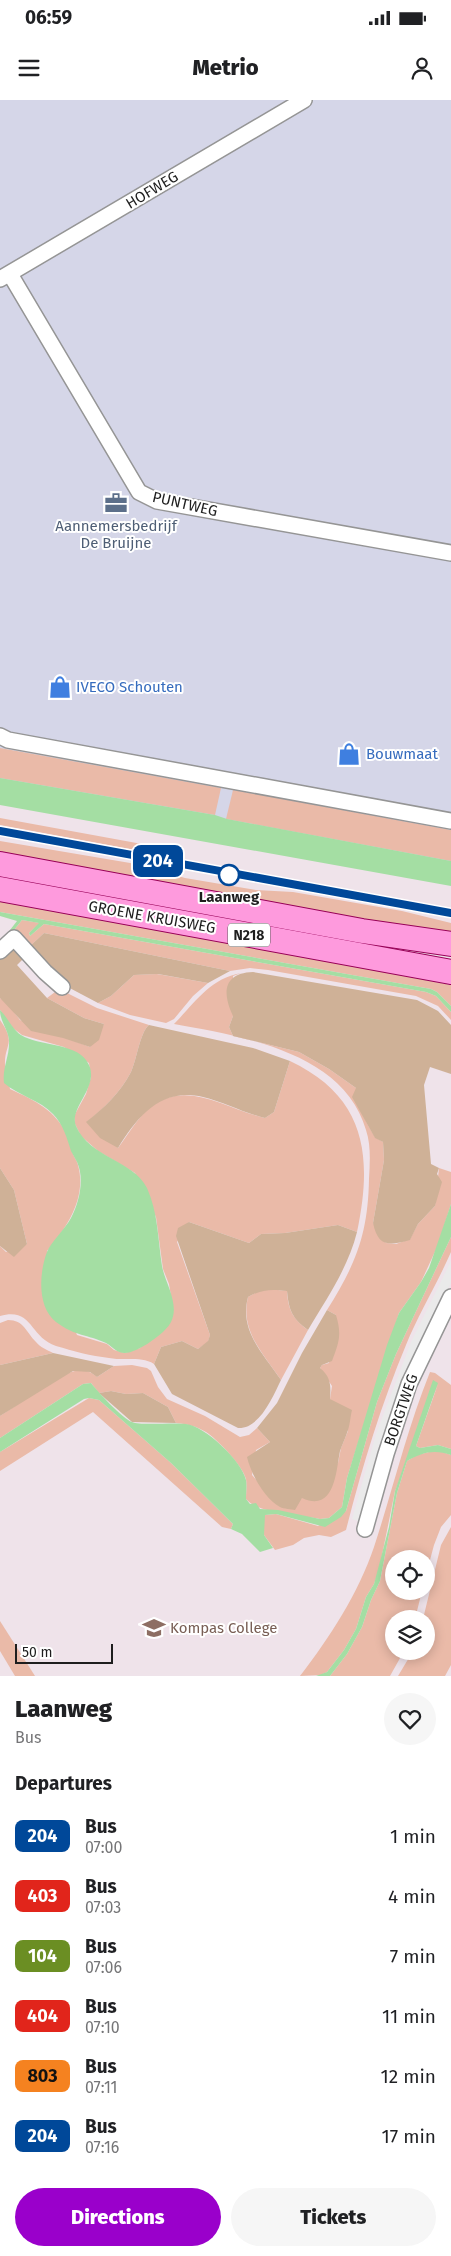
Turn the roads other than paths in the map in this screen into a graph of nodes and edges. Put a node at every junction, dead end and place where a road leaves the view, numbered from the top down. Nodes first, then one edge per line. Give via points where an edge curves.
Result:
1 (304, 100) edge
2 (5, 277) edge
3 (451, 553) edge
4 (0, 736) edge
5 (451, 821) edge
6 (0, 864) edge
7 (0, 888) edge
8 (451, 944) edge
9 (0, 951) edge
10 (451, 972) edge
11 (62, 987) dead end
12 (451, 1297) edge
13 (365, 1529) dead end

1 - 2 street, HOFWEG
2 - 3 street, PUNTWEG via 140,492 157,501
4 - 5 street
6 - 8 main road, GROENE KRUISWEG / N218 via 362,931
7 - 10 main road, GROENE KRUISWEG / N218
9 - 11 street via 14,938
12 - 13 street, BORGTWEG via 409,1384

